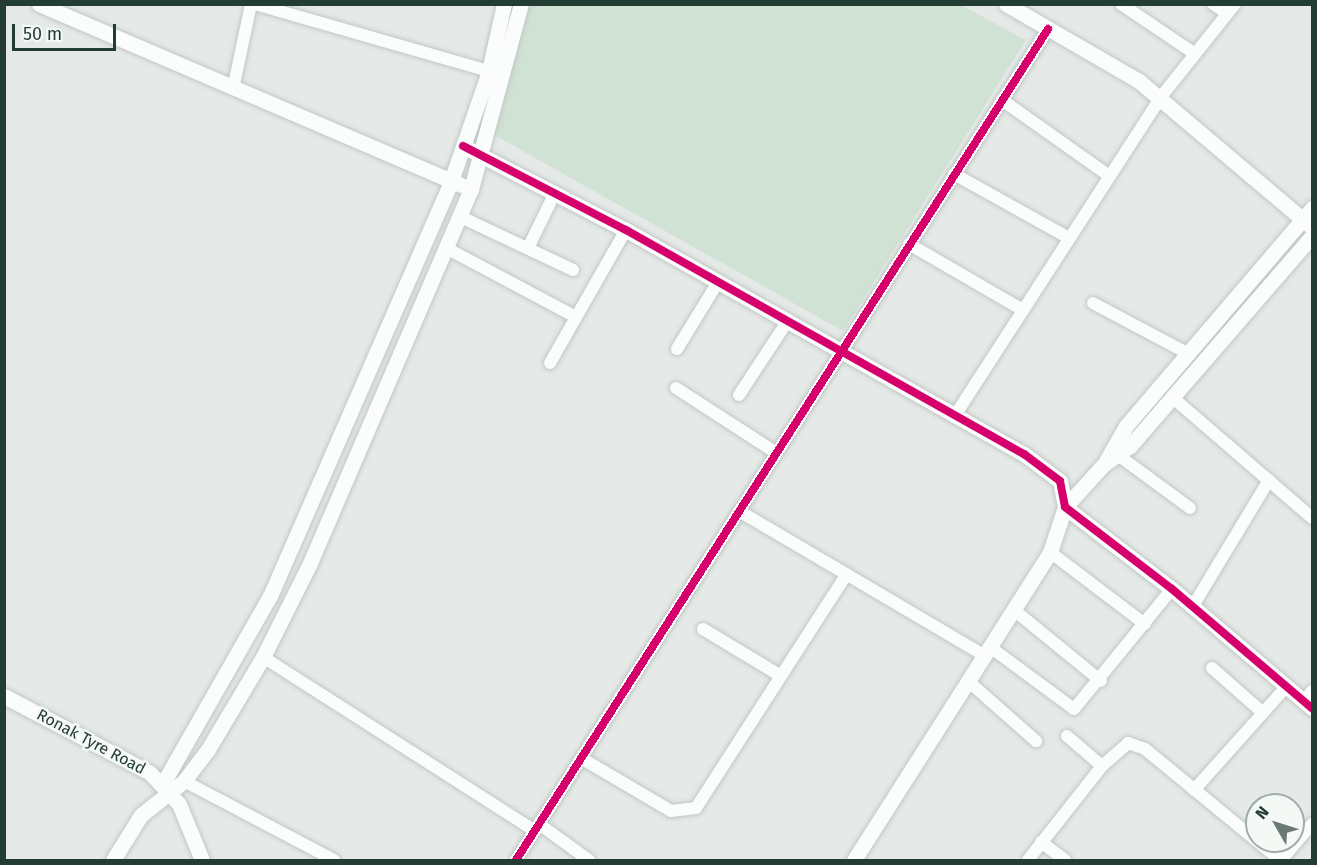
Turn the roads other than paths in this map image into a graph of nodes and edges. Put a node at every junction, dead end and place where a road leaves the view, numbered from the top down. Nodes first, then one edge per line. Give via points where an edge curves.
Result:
1 (39, 4) edge
2 (253, 4) edge
3 (504, 4) edge
4 (521, 4) edge
5 (1006, 4) edge
6 (1121, 4) edge
7 (1213, 4) edge
8 (1231, 9) edge
9 (1048, 29) junction
10 (1196, 54) junction
11 (489, 70) junction
12 (233, 89) junction
13 (1160, 98) junction
14 (1002, 100) junction
15 (463, 146) junction
16 (483, 155) junction
17 (954, 174) junction
18 (1108, 175) junction
19 (451, 181) junction
20 (471, 189) junction
21 (555, 193) junction
22 (461, 217) junction
23 (1309, 218) edge
24 (626, 230) junction
25 (1312, 236) edge
26 (1067, 237) junction
27 (909, 244) junction
28 (528, 248) junction
29 (448, 249) junction
30 (573, 270) dead end
31 (718, 282) junction
32 (1094, 303) dead end
33 (1022, 309) junction
34 (574, 316) junction
35 (787, 322) junction
36 (677, 349) dead end
37 (839, 352) junction
38 (1189, 354) junction
39 (550, 363) dead end
40 (676, 388) dead end
41 (739, 395) dead end
42 (1172, 397) junction
43 (954, 417) junction
44 (775, 452) junction
45 (1111, 456) junction
46 (1269, 480) junction
47 (1065, 507) junction
48 (1190, 508) dead end
49 (738, 511) junction
50 (1312, 518) edge
51 (1050, 552) junction
52 (847, 574) junction
53 (1172, 589) junction
54 (1193, 606) junction
55 (1014, 610) junction
56 (1145, 624) junction
57 (703, 629) dead end
58 (987, 651) junction
59 (263, 657) junction
60 (1212, 668) dead end
61 (781, 676) junction
62 (968, 681) junction
63 (1101, 681) junction
64 (1286, 687) junction
65 (4, 696) edge
66 (1310, 700) edge
67 (1261, 711) junction
68 (1067, 736) dead end
69 (1036, 741) dead end
70 (581, 758) junction
71 (1102, 766) junction
72 (184, 781) junction
73 (166, 789) junction
74 (1194, 790) junction
75 (1312, 824) edge
76 (537, 828) junction
77 (1041, 842) junction
78 (113, 861) edge
79 (202, 861) edge
80 (334, 861) edge
81 (516, 861) edge
82 (589, 861) edge
83 (854, 861) edge
84 (1028, 861) edge
85 (1065, 861) edge
86 (1281, 861) edge

1 - 12 street
2 - 11 street
2 - 12 street
3 - 11 street
4 - 16 street
5 - 9 street
6 - 10 street
7 - 8 street
8 - 10 street
9 - 13 street
9 - 14 street
10 - 13 street
11 - 15 street
12 - 19 street
13 - 18 street
13 - 23 street
14 - 17 street
14 - 18 street
15 - 16 street
15 - 19 street
16 - 20 street
16 - 21 street
17 - 26 street
17 - 27 street
18 - 26 street
19 - 20 street
19 - 73 street via 270,596
20 - 22 street
21 - 24 street
21 - 28 street
22 - 28 street
22 - 29 street
23 - 38 street
24 - 31 street
24 - 34 street
25 - 42 street
26 - 33 street
27 - 33 street
27 - 37 street
28 - 30 street
29 - 34 street
29 - 59 street
31 - 35 street
31 - 36 street
32 - 38 street
33 - 43 street
34 - 39 street
35 - 37 street
35 - 41 street
37 - 43 street
37 - 44 street
38 - 45 street
40 - 44 street
42 - 45 street
42 - 46 street
43 - 47 street via 1060,481
44 - 49 street
45 - 47 street
45 - 48 street
46 - 50 street
46 - 54 street
47 - 51 street
47 - 53 street
49 - 52 street
49 - 70 street
51 - 55 street
51 - 56 street
52 - 58 street
52 - 61 street
53 - 54 street
53 - 56 street
54 - 64 street
55 - 58 street
55 - 63 street
56 - 63 street
57 - 61 street
58 - 62 street
58 - 63 street via 1074,709
59 - 72 street
59 - 76 street
60 - 67 street
61 - 70 street via 696,808 683,814
62 - 69 street
62 - 83 street
64 - 66 street
64 - 67 street
65 - 73 street, Ronak Tyre Road via 132,761
67 - 74 street
68 - 71 street
70 - 76 street
71 - 74 street via 1121,745 1136,744
71 - 77 street
72 - 73 street
72 - 80 street
73 - 78 street via 129,829
73 - 79 street, Ronak Tyre Road
74 - 86 street
75 - 86 street
76 - 81 street
76 - 82 street
77 - 84 street
77 - 85 street

